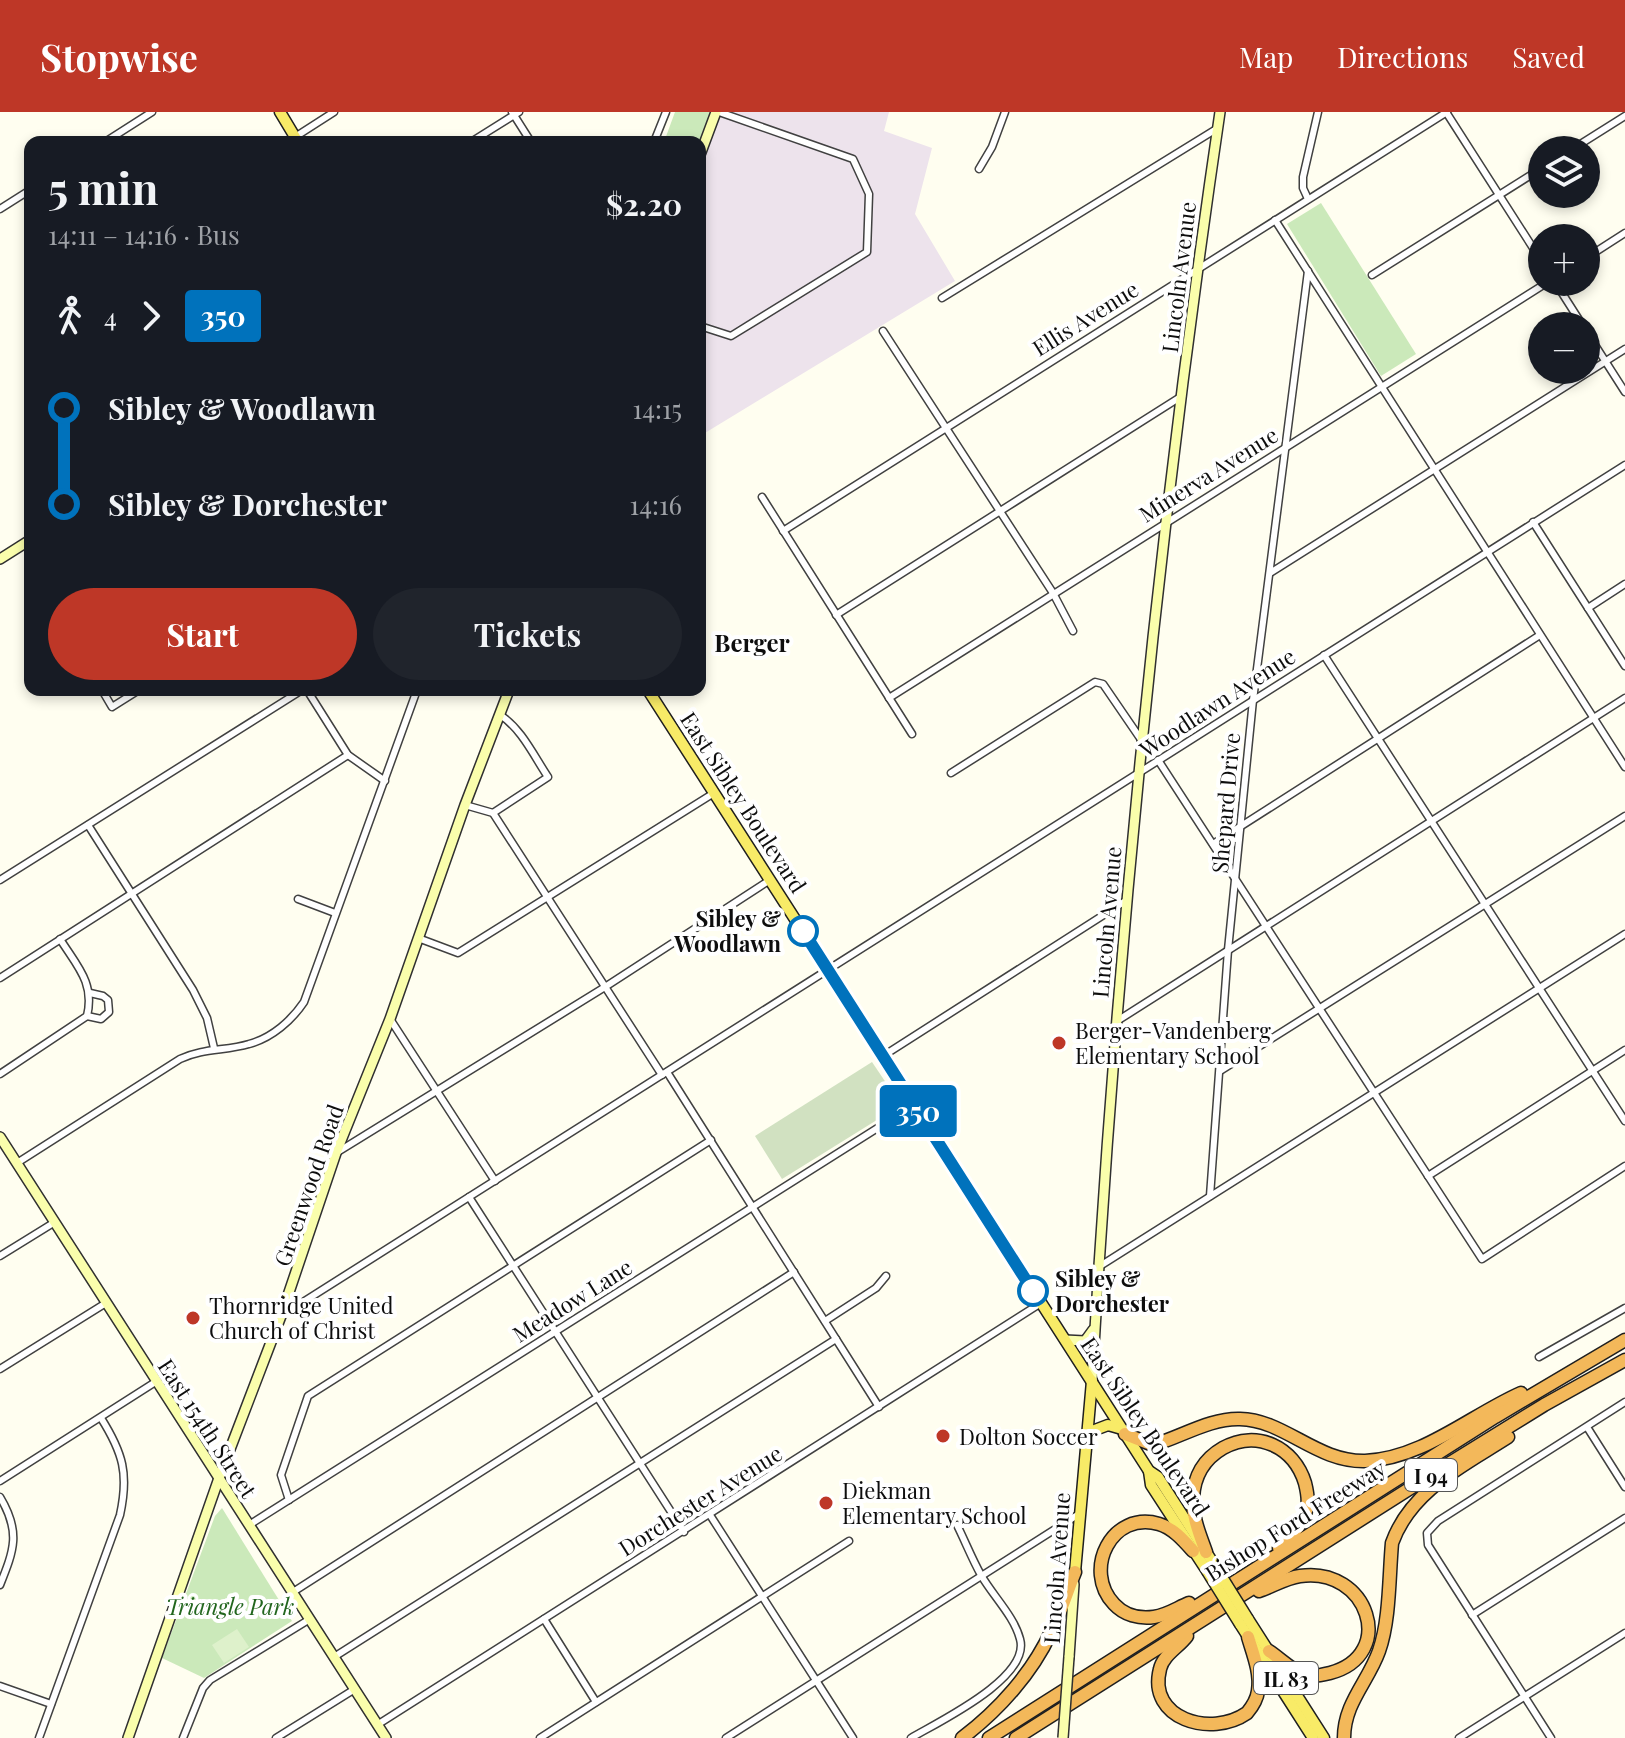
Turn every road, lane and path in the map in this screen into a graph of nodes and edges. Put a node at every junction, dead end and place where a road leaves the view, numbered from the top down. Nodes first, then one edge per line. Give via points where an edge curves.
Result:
1 (152, 112) edge
2 (280, 112) edge
3 (334, 112) edge
4 (666, 112) edge
5 (717, 112) edge
6 (1005, 112) edge
7 (1220, 112) edge
8 (1318, 112) edge
9 (1446, 112) edge
10 (515, 113) edge
11 (1625, 116) edge
12 (1218, 128) junction
13 (114, 136) edge
14 (295, 136) edge
15 (301, 136) edge
16 (480, 136) edge
17 (528, 136) edge
18 (656, 136) edge
19 (1593, 136) edge
20 (706, 140) edge
21 (979, 169) dead end
22 (1528, 177) edge
23 (24, 194) edge
24 (1499, 195) junction
25 (1308, 199) junction
26 (0, 209) edge
27 (1275, 220) junction
28 (1625, 233) edge
29 (1528, 240) edge
30 (1600, 249) edge
31 (1199, 267) junction
32 (1308, 271) junction
33 (1372, 275) dead end
34 (1528, 295) edge
35 (942, 298) dead end
36 (706, 328) edge
37 (883, 331) dead end
38 (1625, 349) edge
39 (1600, 352) edge
40 (1606, 361) junction
41 (1382, 387) junction
42 (1625, 392) edge
43 (1182, 396) junction
44 (946, 426) junction
45 (1284, 448) junction
46 (1625, 465) edge
47 (1434, 469) junction
48 (762, 497) dead end
49 (999, 510) junction
50 (1168, 520) junction
51 (1533, 522) junction
52 (783, 531) junction
53 (24, 544) edge
54 (1487, 551) junction
55 (0, 559) edge
56 (1270, 573) junction
57 (1625, 584) edge
58 (1053, 593) junction
59 (1588, 608) junction
60 (836, 615) junction
61 (1073, 631) dead end
62 (1540, 635) junction
63 (1324, 655) junction
64 (1625, 666) edge
65 (106, 696) edge
66 (129, 696) edge
67 (294, 696) edge
68 (308, 696) edge
69 (415, 696) edge
70 (507, 696) edge
71 (652, 696) edge
72 (889, 698) junction
73 (1625, 698) edge
74 (1253, 700) junction
75 (500, 715) junction
76 (1593, 718) junction
77 (912, 734) dead end
78 (1379, 737) junction
79 (1142, 741) junction
80 (348, 755) junction
81 (1158, 760) junction
82 (1625, 767) edge
83 (951, 773) dead end
84 (1139, 773) junction
85 (385, 781) junction
86 (714, 793) junction
87 (465, 805) junction
88 (493, 813) junction
89 (1625, 816) edge
90 (1432, 821) junction
91 (88, 825) junction
92 (1240, 826) junction
93 (1213, 844) junction
94 (0, 880) edge
95 (770, 880) junction
96 (1237, 881) junction
97 (131, 894) junction
98 (548, 898) junction
99 (298, 899) dead end
100 (1127, 900) junction
101 (1485, 903) junction
102 (335, 913) junction
103 (1266, 926) junction
104 (1625, 934) edge
105 (418, 938) junction
106 (60, 939) junction
107 (1228, 950) junction
108 (828, 970) junction
109 (0, 978) edge
110 (605, 987) junction
111 (1539, 987) junction
112 (90, 993) junction
113 (1320, 1009) junction
114 (87, 1016) junction
115 (390, 1019) junction
116 (1117, 1021) junction
117 (214, 1048) junction
118 (1625, 1050) edge
119 (883, 1056) junction
120 (1593, 1070) junction
121 (1220, 1071) junction
122 (664, 1073) junction
123 (0, 1074) edge
124 (437, 1091) junction
125 (1374, 1093) junction
126 (914, 1105) junction
127 (1625, 1121) edge
128 (1, 1140) edge
129 (711, 1140) junction
130 (336, 1153) junction
131 (17, 1163) junction
132 (1625, 1166) edge
133 (1428, 1176) junction
134 (495, 1181) junction
135 (1210, 1196) junction
136 (469, 1197) junction
137 (753, 1207) junction
138 (55, 1222) junction
139 (0, 1256) edge
140 (514, 1266) junction
141 (1100, 1266) junction
142 (794, 1272) junction
143 (886, 1276) dead end
144 (106, 1303) junction
145 (1041, 1303) junction
146 (1625, 1308) edge
147 (281, 1316) junction
148 (825, 1321) junction
149 (1095, 1327) junction
150 (555, 1331) junction
151 (836, 1339) junction
152 (1065, 1340) junction
153 (1625, 1340) edge
154 (1539, 1357) dead end
155 (1625, 1360) edge
156 (0, 1369) edge
157 (1557, 1379) junction
158 (157, 1381) junction
159 (1092, 1381) junction
160 (598, 1397) junction
161 (1625, 1402) edge
162 (1544, 1405) junction
163 (879, 1407) junction
164 (101, 1418) junction
165 (1587, 1427) junction
166 (1123, 1432) junction
167 (1087, 1433) junction
168 (641, 1463) junction
169 (219, 1478) junction
170 (0, 1481) edge
171 (1625, 1487) edge
172 (0, 1497) edge
173 (289, 1500) junction
174 (1079, 1514) junction
175 (710, 1515) junction
176 (1625, 1518) edge
177 (249, 1525) junction
178 (957, 1525) dead end
179 (684, 1532) junction
180 (849, 1541) dead end
181 (1200, 1552) junction
182 (1262, 1565) junction
183 (1075, 1572) junction
184 (981, 1575) junction
185 (0, 1585) edge
186 (293, 1592) junction
187 (762, 1596) junction
188 (1240, 1596) junction
189 (1211, 1597) junction
190 (1472, 1615) junction
191 (310, 1619) junction
192 (544, 1619) junction
193 (1244, 1622) junction
194 (1198, 1623) junction
195 (1625, 1633) edge
196 (1248, 1637) junction
197 (1269, 1651) junction
198 (334, 1657) junction
199 (816, 1680) junction
200 (0, 1686) edge
201 (355, 1689) junction
202 (1524, 1696) junction
203 (596, 1702) junction
204 (51, 1704) junction
205 (377, 1725) junction
206 (39, 1738) edge
207 (128, 1738) edge
208 (183, 1738) edge
209 (276, 1738) edge
210 (386, 1738) edge
211 (540, 1738) edge
212 (726, 1738) edge
213 (853, 1738) edge
214 (911, 1738) edge
215 (962, 1738) edge
216 (989, 1738) edge
217 (1016, 1738) edge
218 (1063, 1738) edge
219 (1313, 1738) edge
220 (1324, 1738) edge
221 (1344, 1738) edge
222 (1459, 1738) edge
223 (1551, 1738) edge

1 - 13 street
2 - 14 main road
3 - 15 street
4 - 18 street
5 - 20 street
5 - 36 street via 853,159 869,194 867,252 731,336
6 - 21 street
7 - 12 street, Lincoln Avenue
8 - 25 street via 1303,177
9 - 24 street
9 - 25 street, Ellis Avenue
10 - 16 street
10 - 17 street
11 - 19 street
12 - 31 street, Lincoln Avenue
12 - 35 street
22 - 24 street
23 - 26 street
24 - 29 street
24 - 33 street
25 - 27 street, Ellis Avenue
27 - 31 street, Ellis Avenue
27 - 32 street
28 - 30 street
31 - 43 street, Lincoln Avenue
31 - 44 street, Ellis Avenue
32 - 41 street
32 - 45 street, Shepard Drive
34 - 41 street, Minerva Avenue
37 - 44 street
38 - 40 street
39 - 40 street
40 - 42 street
40 - 47 street
41 - 45 street, Minerva Avenue
41 - 47 street
43 - 49 street
43 - 50 street, Lincoln Avenue
44 - 49 street
44 - 52 street, Ellis Avenue
45 - 50 street, Minerva Avenue
45 - 56 street, Shepard Drive
46 - 51 street, Woodlawn Avenue
47 - 54 street
47 - 56 street
48 - 52 street
49 - 58 street
49 - 60 street
50 - 58 street, Minerva Avenue
50 - 79 street, Lincoln Avenue
51 - 54 street, Woodlawn Avenue
51 - 59 street
52 - 60 street
53 - 55 street
54 - 62 street
54 - 63 street, Woodlawn Avenue
56 - 74 street, Shepard Drive
57 - 59 street
58 - 61 street
58 - 72 street, Minerva Avenue
59 - 64 street
60 - 72 street
62 - 76 street
62 - 78 street
63 - 74 street, Woodlawn Avenue
63 - 78 street
65 - 66 street via 112,707
67 - 91 street
68 - 80 street
69 - 85 street
70 - 75 street, Greenwood Road
71 - 86 main road, East Sibley Boulevard
72 - 77 street
73 - 76 street
74 - 81 street, Woodlawn Avenue
74 - 92 street, Shepard Drive
75 - 87 street, Greenwood Road
75 - 88 street via 548,777
76 - 82 street
76 - 90 street
78 - 90 street
78 - 92 street
79 - 83 street via 1103,684 1091,684
79 - 84 street, Lincoln Avenue
80 - 85 street
80 - 97 street
81 - 84 street, Woodlawn Avenue
81 - 93 street
84 - 100 street, Lincoln Avenue
84 - 108 street, Woodlawn Avenue
85 - 102 street
86 - 95 main road, East Sibley Boulevard
86 - 98 street
87 - 88 street
87 - 105 street, Greenwood Road
88 - 98 street
89 - 101 street
90 - 101 street
90 - 103 street
91 - 94 street
91 - 97 street
92 - 93 street
92 - 96 street, Shepard Drive
93 - 96 street
95 - 108 main road, East Sibley Boulevard
95 - 110 street
96 - 103 street
96 - 107 street, Shepard Drive
97 - 106 street
97 - 117 street via 202,1004
98 - 105 street via 458,953
98 - 110 street
99 - 102 street
100 - 116 street, Lincoln Avenue
100 - 119 street
101 - 111 street
101 - 113 street
102 - 117 street via 297,1012 250,1044
103 - 107 street
103 - 113 street
104 - 111 street
105 - 115 street, Greenwood Road
106 - 109 street
106 - 112 street
107 - 116 street
107 - 121 street, Shepard Drive
108 - 119 main road, East Sibley Boulevard
108 - 122 street, Woodlawn Avenue
110 - 122 street
110 - 124 street
111 - 120 street
111 - 125 street
112 - 114 street
112 - 114 street via 108,1000 109,1012 101,1019
113 - 121 street
113 - 125 street
114 - 123 street
115 - 124 street
115 - 130 street, Greenwood Road
116 - 141 street, Lincoln Avenue
117 - 131 street via 170,1064
118 - 120 street
119 - 126 main road, East Sibley Boulevard
120 - 127 street
120 - 133 street
121 - 135 street, Shepard Drive
122 - 129 street
122 - 134 street, Woodlawn Avenue
124 - 130 street
124 - 134 street
125 - 133 street
125 - 135 street
126 - 137 street, Meadow Lane
126 - 145 main road, East Sibley Boulevard
128 - 131 street, East 154th Street
129 - 137 street
129 - 140 street
130 - 147 street, Greenwood Road
131 - 138 street, East 154th Street
132 - 133 street via 1482,1259
134 - 136 street, Woodlawn Avenue
135 - 141 street
136 - 140 street
136 - 147 street, Woodlawn Avenue
137 - 142 street
137 - 150 street, Meadow Lane
138 - 139 street
138 - 144 street, East 154th Street
140 - 150 street
140 - 173 street via 308,1396 281,1475
141 - 149 street, Lincoln Avenue
142 - 148 street
142 - 160 street
143 - 148 street
144 - 156 street
144 - 158 street, East 154th Street
145 - 152 main road, East Sibley Boulevard
145 - 163 street, Dorchester Avenue
146 - 154 street
147 - 169 street, Greenwood Road
148 - 151 street
149 - 152 street via 1085,1341
149 - 159 street, Lincoln Avenue
150 - 160 street
150 - 173 street, Meadow Lane
151 - 163 street
151 - 168 street
152 - 159 main road, East Sibley Boulevard
153 - 157 highway, Bishop Ford Freeway / I 94
155 - 162 highway, Bishop Ford Freeway / I 94
157 - 166 highway via 1424,1444 1366,1461 1331,1457 1257,1421 1220,1421 1153,1445
157 - 182 highway, Bishop Ford Freeway / I 94
158 - 164 street
158 - 169 street, East 154th Street
159 - 166 main road, East Sibley Boulevard
159 - 167 main road, Lincoln Avenue
160 - 168 street
160 - 186 street
161 - 165 street
162 - 188 highway, Bishop Ford Freeway / I 94
162 - 221 highway via 1512,1434 1428,1490 1405,1515 1392,1543 1379,1651 1353,1696
163 - 175 street, Dorchester Avenue
164 - 170 street
164 - 204 street via 123,1461 124,1496
165 - 171 street
165 - 190 street via 1427,1533 1428,1545
166 - 167 main road via 1108,1425
166 - 181 main road, East Sibley Boulevard via 1149,1471 1151,1485
167 - 174 main road, Lincoln Avenue
168 - 179 street
168 - 198 street
169 - 177 street, East 154th Street
169 - 207 street, Greenwood Road
172 - 185 street via 12,1522 14,1542
173 - 177 street, Meadow Lane
174 - 183 main road, Lincoln Avenue
174 - 184 street
175 - 179 street, Dorchester Avenue
175 - 187 street
176 - 190 street
177 - 186 street, East 154th Street
178 - 184 street
179 - 192 street, Dorchester Avenue
180 - 187 street
181 - 182 highway via 1193,1500 1202,1465 1229,1445 1260,1440 1297,1464 1308,1501 1296,1531
181 - 189 highway via 1160,1524 1133,1525 1112,1537 1099,1575 1103,1590 1120,1610 1141,1618
181 - 193 main road, IL 83, bridge
182 - 189 highway, Bishop Ford Freeway / I 94
183 - 215 highway via 1033,1665
183 - 218 street, Lincoln Avenue, bridge
184 - 199 street
184 - 214 street via 1020,1637 1021,1650 1003,1679
186 - 191 street, East 154th Street
187 - 199 street
187 - 203 street
188 - 194 highway, Bishop Ford Freeway / I 94
188 - 197 highway via 1299,1576 1318,1576 1349,1587 1366,1611 1367,1638 1352,1662 1338,1671 1303,1674
189 - 216 highway, Bishop Ford Freeway / I 94
190 - 202 street
191 - 198 street, East 154th Street
191 - 208 street via 210,1680
192 - 203 street
192 - 205 street, Dorchester Avenue
193 - 196 main road
193 - 197 main road, IL 83
194 - 196 highway via 1160,1669 1161,1698 1171,1714 1196,1731 1225,1731 1252,1708 1258,1671
194 - 217 highway, Bishop Ford Freeway / I 94
195 - 202 street
196 - 219 main road
197 - 220 main road, IL 83
198 - 201 street, East 154th Street
199 - 212 street
199 - 213 street
200 - 204 street
201 - 205 street, East 154th Street
201 - 209 street
202 - 222 street
202 - 223 street
203 - 211 street
204 - 206 street
205 - 210 street, East 154th Street

